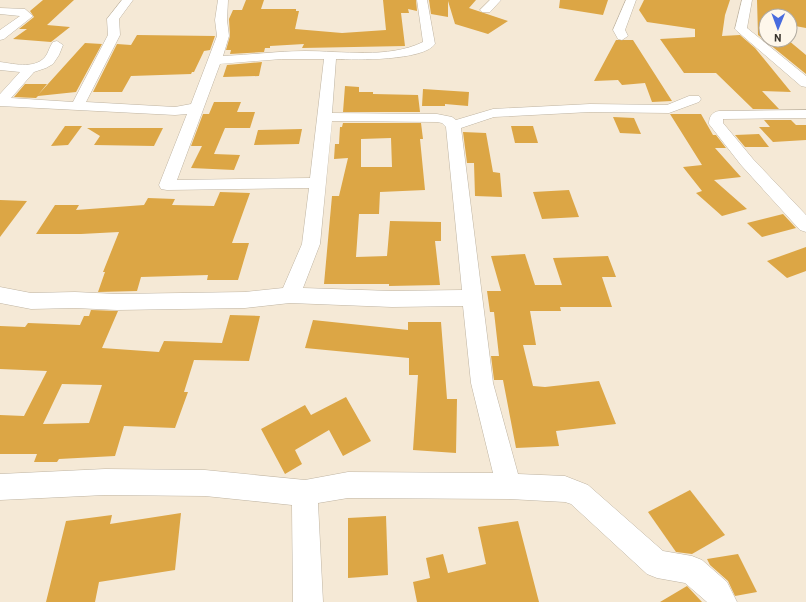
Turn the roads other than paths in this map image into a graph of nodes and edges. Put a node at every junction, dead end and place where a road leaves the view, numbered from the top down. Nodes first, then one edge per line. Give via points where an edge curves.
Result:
1 (128, 0) edge
2 (223, 0) edge
3 (422, 0) edge
4 (496, 0) edge
5 (631, 0) edge
6 (747, 0) edge
7 (486, 10) dead end
8 (0, 11) edge
9 (0, 36) edge
10 (622, 36) dead end
11 (57, 45) dead end
12 (330, 57) junction
13 (215, 60) junction
14 (0, 66) edge
15 (29, 70) junction
16 (806, 84) edge
17 (1, 100) edge
18 (77, 107) junction
19 (196, 107) junction
20 (806, 114) edge
21 (326, 117) junction
22 (716, 124) junction
23 (453, 126) junction
24 (317, 183) junction
25 (806, 226) edge
26 (0, 295) edge
27 (290, 295) junction
28 (472, 298) junction
29 (509, 486) junction
30 (0, 487) edge
31 (305, 493) junction
32 (308, 602) edge
33 (722, 602) edge

1 - 18 street via 113,19 114,35
2 - 13 street via 223,36
3 - 12 street via 429,44 421,50
4 - 7 street
5 - 10 street via 619,30
6 - 16 street via 741,29
8 - 9 street via 21,11 27,16
11 - 15 street via 46,63
12 - 13 street via 305,55
12 - 21 street
13 - 19 street
14 - 15 street
15 - 17 street
17 - 18 street
18 - 19 street via 185,110
19 - 24 street via 167,185
20 - 22 street via 719,115
21 - 23 street via 437,118 447,120
21 - 24 street
22 - 23 street via 691,95 669,109 590,108 493,113
22 - 25 street via 746,162
23 - 28 street
24 - 27 street via 311,244
26 - 27 street via 31,302 117,302 245,300
27 - 28 street via 392,299
28 - 29 street via 482,383
29 - 31 street via 348,485
29 - 33 street via 564,489 579,494 657,564 692,570 717,592
30 - 31 street via 105,482 205,483
31 - 32 street

